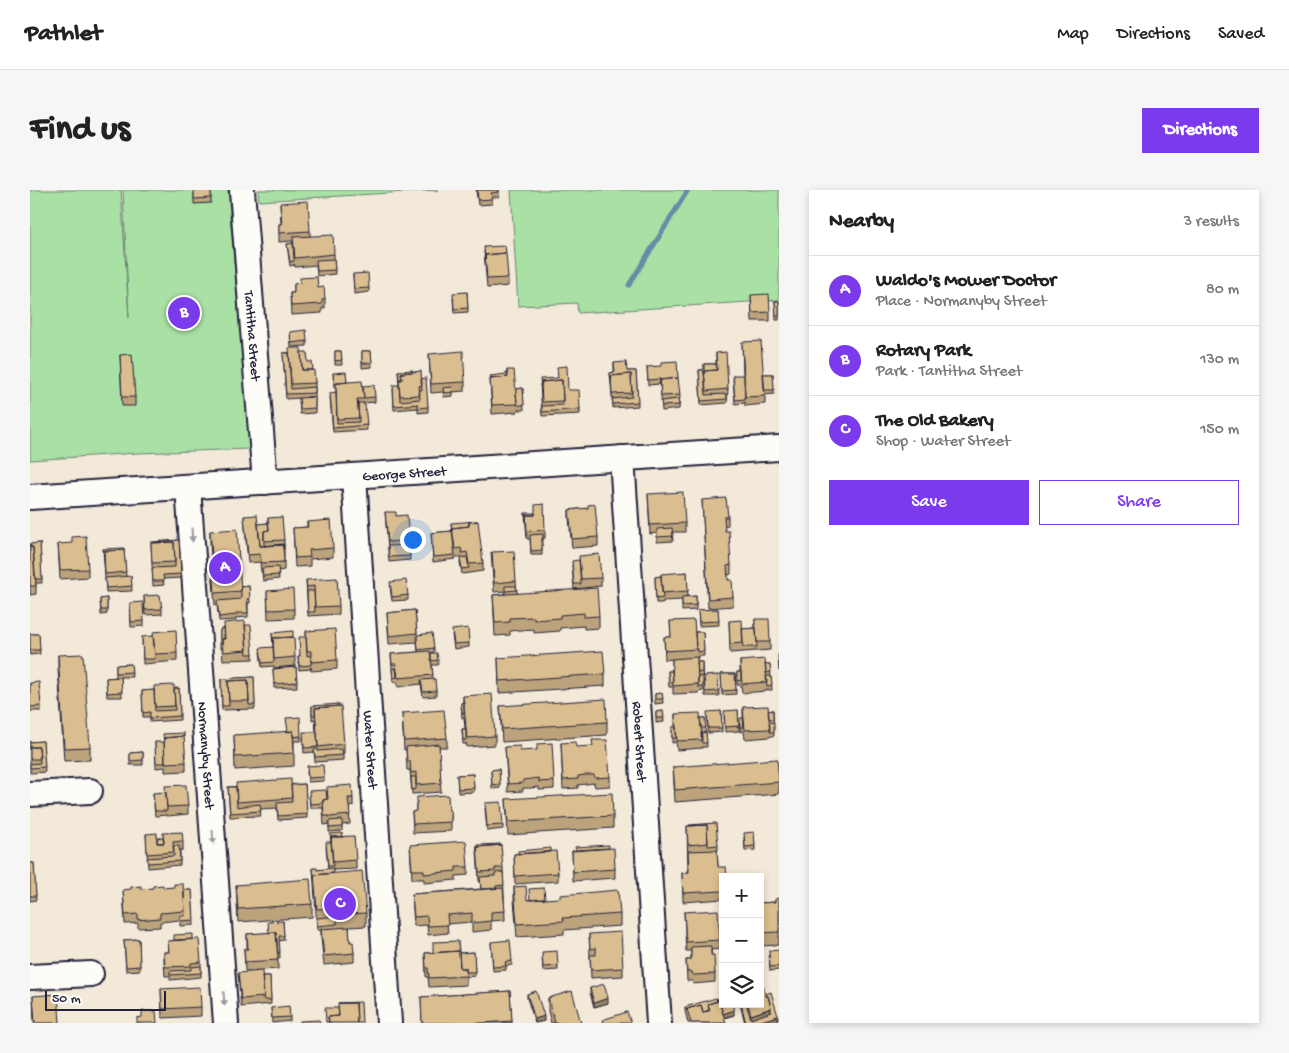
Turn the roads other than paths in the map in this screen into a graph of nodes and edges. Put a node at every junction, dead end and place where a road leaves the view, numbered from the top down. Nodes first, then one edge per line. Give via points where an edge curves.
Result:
1 (242, 190) edge
2 (779, 448) edge
3 (622, 458) junction
4 (354, 476) junction
5 (265, 482) junction
6 (188, 487) junction
7 (30, 497) edge
8 (90, 791) dead end
9 (30, 794) edge
10 (91, 974) dead end
11 (30, 977) edge
12 (226, 1023) edge
13 (389, 1023) edge
14 (659, 1023) edge

1 - 5 street, Tantitha Street
2 - 3 street, George Street
3 - 4 street, George Street
3 - 14 street, Robert Street
4 - 5 street, George Street
4 - 13 street, Water Street
5 - 6 street, George Street
6 - 7 street, George Street
6 -> 12 street, Normanyby Street
8 - 9 street
10 - 11 street

